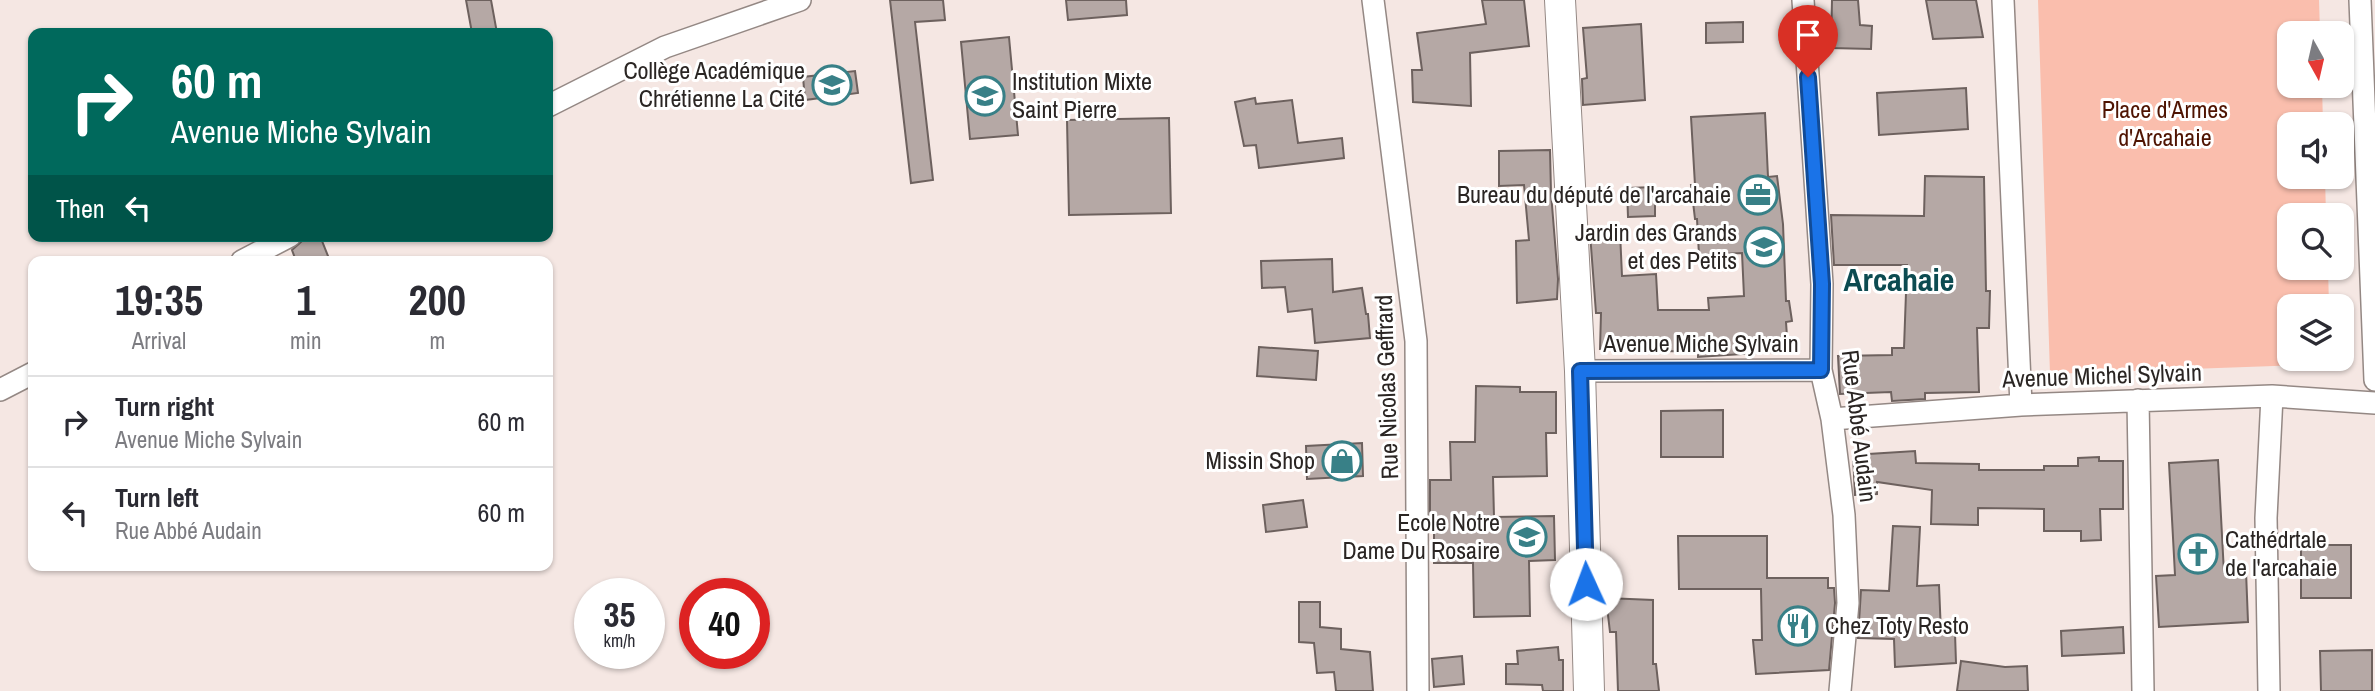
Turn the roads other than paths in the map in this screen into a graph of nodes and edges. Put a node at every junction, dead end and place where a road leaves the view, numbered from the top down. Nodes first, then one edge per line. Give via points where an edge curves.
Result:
1 (800, 0) edge
2 (1373, 0) edge
3 (1560, 0) edge
4 (1803, 0) edge
5 (2003, 0) edge
6 (2360, 0) edge
7 (553, 103) edge
8 (278, 242) edge
9 (252, 256) edge
10 (1821, 370) junction
11 (1580, 371) junction
12 (28, 376) edge
13 (2375, 380) edge
14 (0, 390) edge
15 (2272, 396) junction
16 (2138, 401) junction
17 (2375, 402) edge
18 (2021, 405) junction
19 (1832, 419) junction
20 (1418, 691) edge
21 (1589, 691) edge
22 (1840, 691) edge
23 (2143, 691) edge
24 (2269, 691) edge

1 - 7 street via 665,47
2 - 20 street, Rue Nicolas Geffrard via 1416,341
3 - 11 street
4 - 10 street, Rue Abbé Audain via 1822,284
5 - 18 street
6 - 13 street
8 - 9 street
10 - 11 street, Avenue Miche Sylvain
10 - 19 street, Rue Abbé Audain
11 - 21 street
12 - 14 street
15 - 16 street, Avenue Michel Sylvain
15 - 17 street, Avenue Michel Sylvain
15 - 24 street via 2266,518
16 - 18 street, Avenue Michel Sylvain
16 - 23 street
18 - 19 street, Avenue Michel Sylvain
19 - 22 street, Rue Abbé Audain via 1844,516 1848,603

